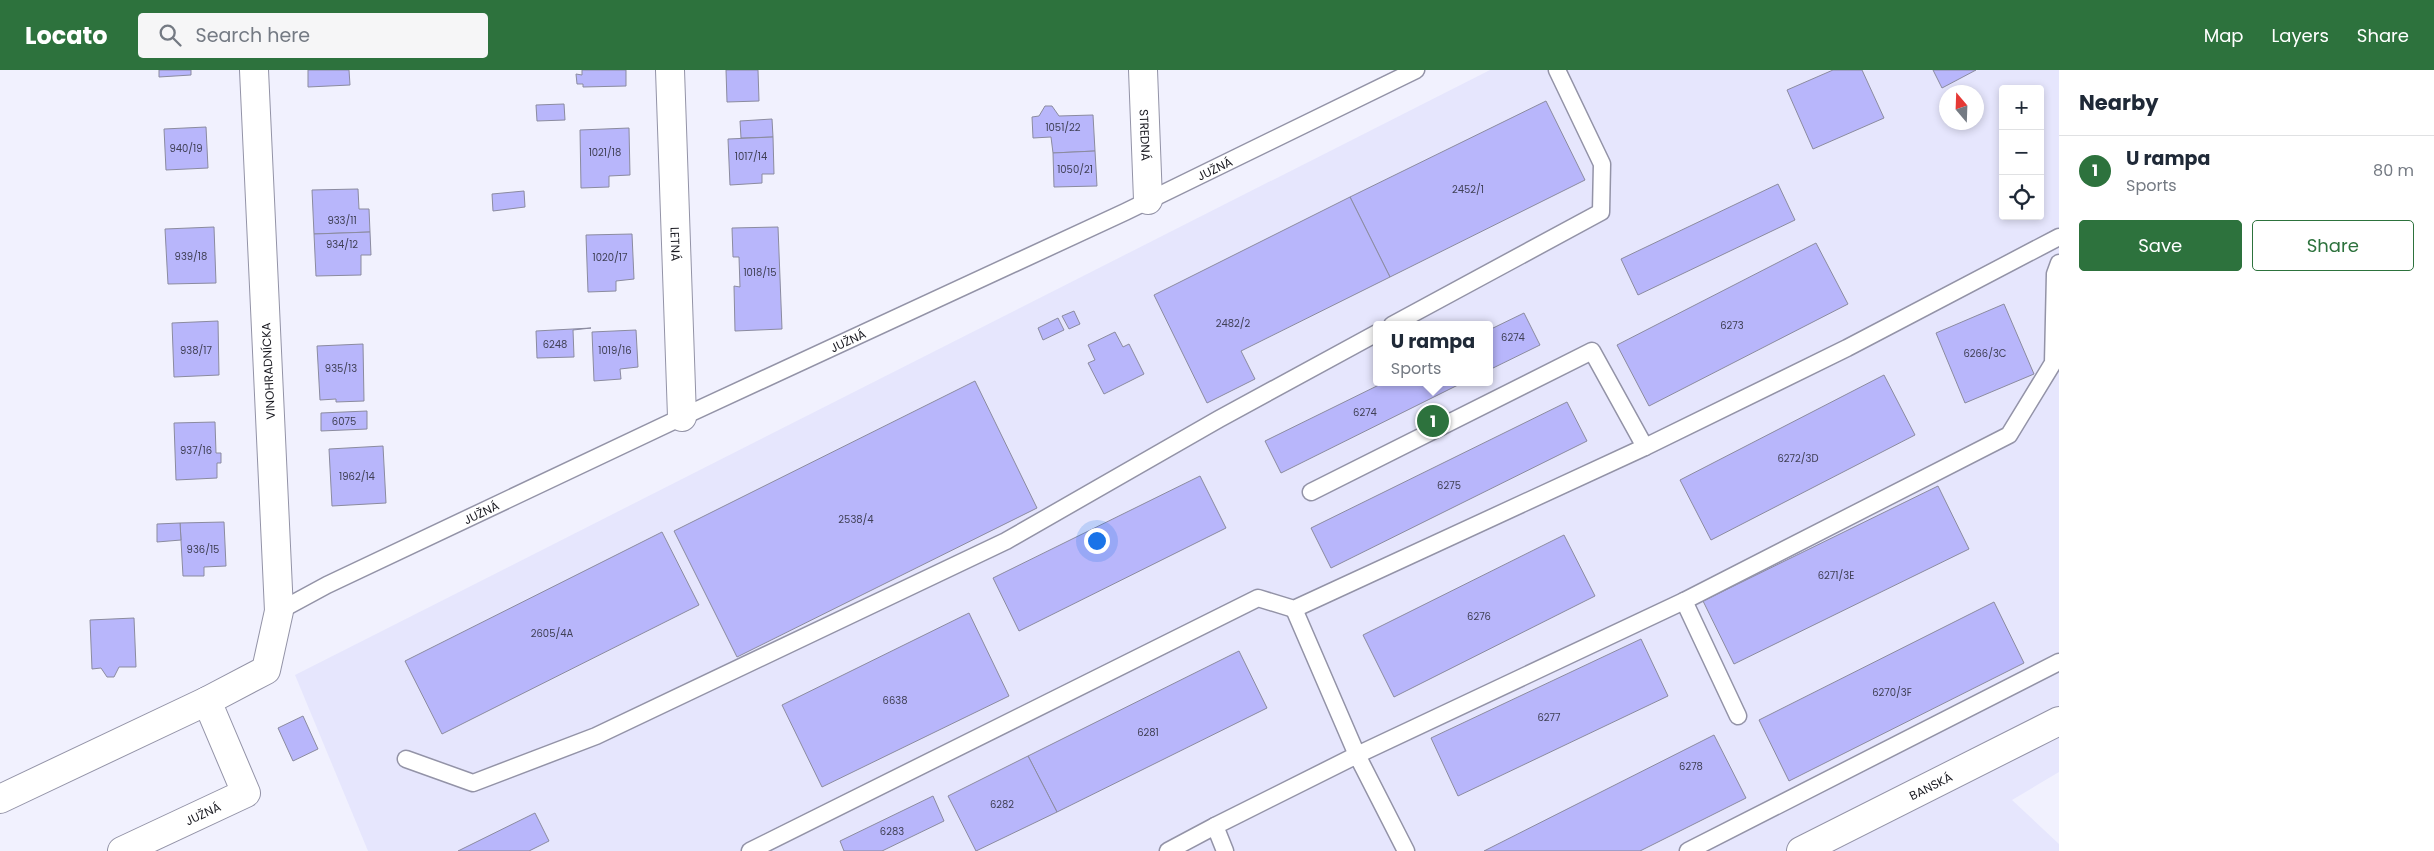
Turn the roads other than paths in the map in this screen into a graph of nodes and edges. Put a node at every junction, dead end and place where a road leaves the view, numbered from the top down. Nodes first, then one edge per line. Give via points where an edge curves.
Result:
1 (254, 70) edge
2 (670, 70) edge
3 (1143, 70) edge
4 (1416, 70) edge
5 (1557, 70) edge
6 (1148, 200) junction
7 (2059, 237) edge
8 (2059, 263) edge
9 (1399, 321) edge
10 (1373, 335) edge
11 (682, 417) junction
12 (1645, 448) junction
13 (1311, 492) dead end
14 (1684, 601) junction
15 (1294, 609) junction
16 (279, 611) junction
17 (2059, 662) edge
18 (207, 701) junction
19 (1738, 716) dead end
20 (2059, 721) edge
21 (1357, 756) junction
22 (406, 759) dead end
23 (0, 798) edge
24 (1214, 826) junction
25 (781, 844) edge
26 (122, 851) edge
27 (750, 851) edge
28 (1168, 851) edge
29 (1225, 851) edge
30 (1406, 851) edge
31 (1688, 851) edge
32 (1801, 851) edge

1 - 16 street, VINOHRADNÍCKA
2 - 11 street, LETNÁ
3 - 6 street, STREDNÁ
4 - 6 lane, JUŽNÁ
5 - 9 lane via 1602,164 1601,212
6 - 11 lane, JUŽNÁ
7 - 12 lane
8 - 14 lane via 2055,274 2053,363 2009,435
10 - 22 lane via 1219,418 1006,541 596,736 473,783
11 - 16 lane, JUŽNÁ
12 - 13 lane via 1592,352
12 - 15 lane
14 - 19 lane
14 - 21 lane
15 - 21 lane
15 - 25 lane via 1258,598
16 - 18 street, VINOHRADNÍCKA via 266,670
17 - 31 lane
18 - 23 street
18 - 26 street, JUŽNÁ via 246,793
20 - 32 street, BANSKÁ
21 - 24 lane
21 - 30 lane
24 - 28 lane
24 - 29 lane
25 - 27 lane

